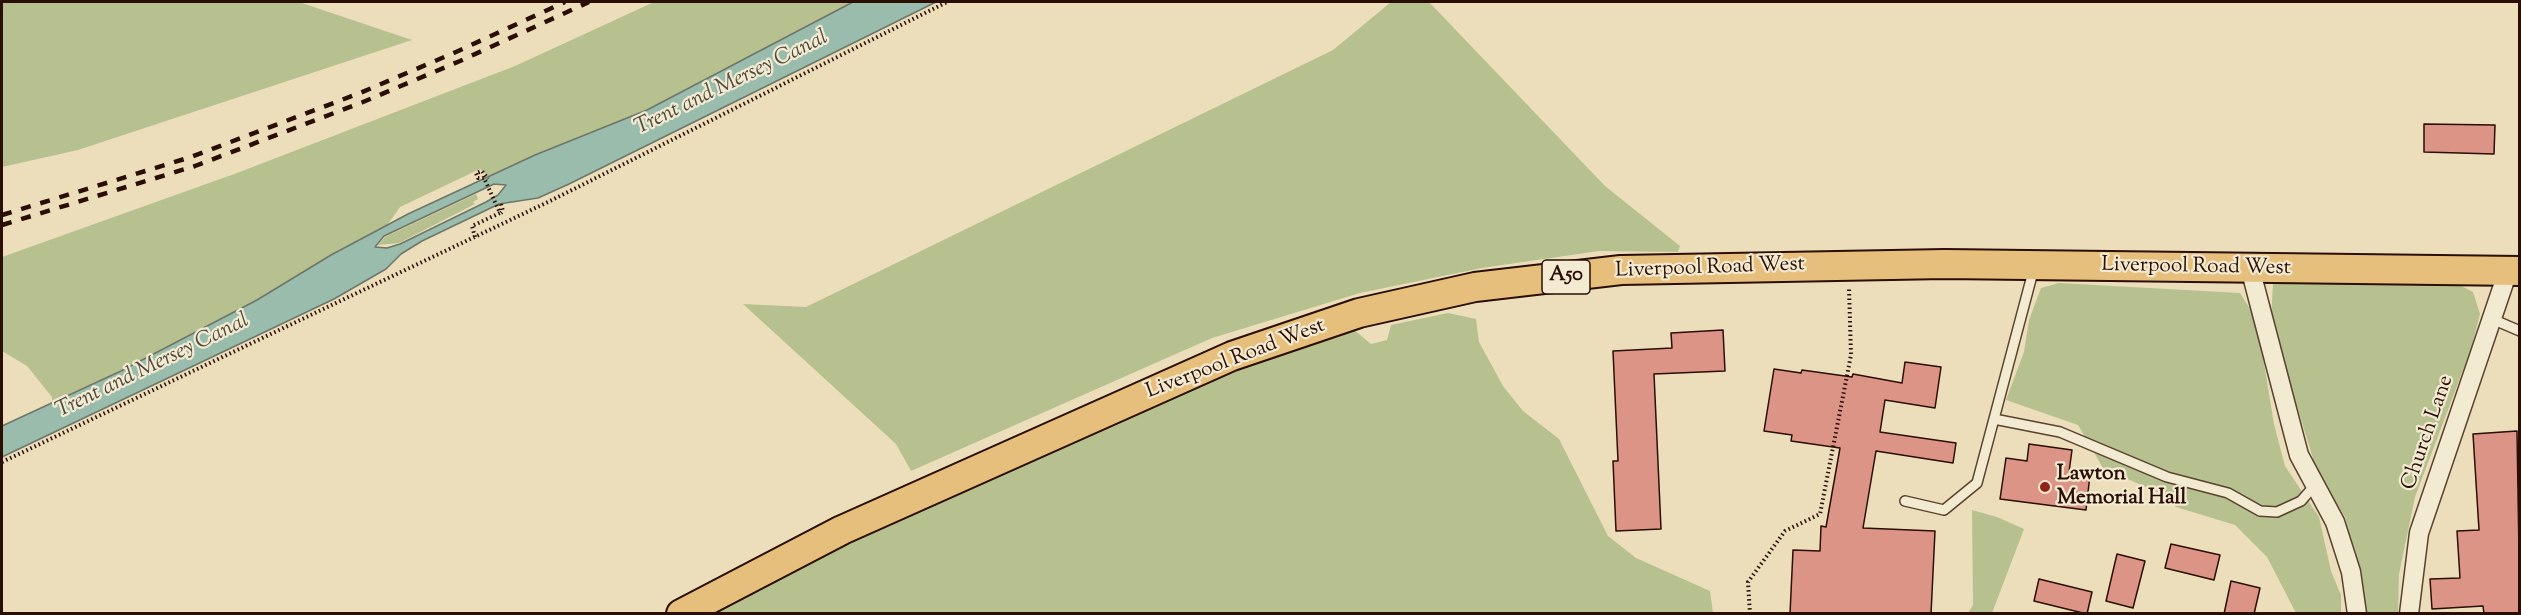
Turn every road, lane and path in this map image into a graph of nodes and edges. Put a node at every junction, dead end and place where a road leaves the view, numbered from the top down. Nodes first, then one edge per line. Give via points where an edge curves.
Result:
1 (946, 2) edge
2 (486, 179) dead end
3 (475, 237) junction
4 (1848, 266) junction
5 (2035, 266) junction
6 (2250, 268) junction
7 (2514, 271) edge
8 (2492, 319) junction
9 (2520, 331) edge
10 (1994, 419) junction
11 (2, 462) edge
12 (2316, 484) junction
13 (1905, 501) dead end
14 (681, 614) edge
15 (1750, 614) edge
16 (2357, 614) edge
17 (2409, 614) edge

1 - 3 path
2 - 3 path via 500,213 472,226
3 - 11 path
4 - 5 main road, Liverpool Road West / A50
4 - 14 main road, Liverpool Road West / A50 via 1621,270 1475,287 1359,313 1232,356 842,530
4 - 15 path via 1851,356 1820,514 1785,531 1748,582
5 - 6 main road, Liverpool Road West / A50
5 - 10 lane
6 - 7 main road, Liverpool Road West / A50
6 - 12 street via 2300,455
7 - 8 street, Church Lane
8 - 9 lane
8 - 17 street, Church Lane via 2419,532
10 - 12 lane via 2060,432 2167,477 2228,493 2260,510 2277,512 2301,501
10 - 13 lane via 1977,483 1944,510
12 - 16 street via 2335,522 2351,572

